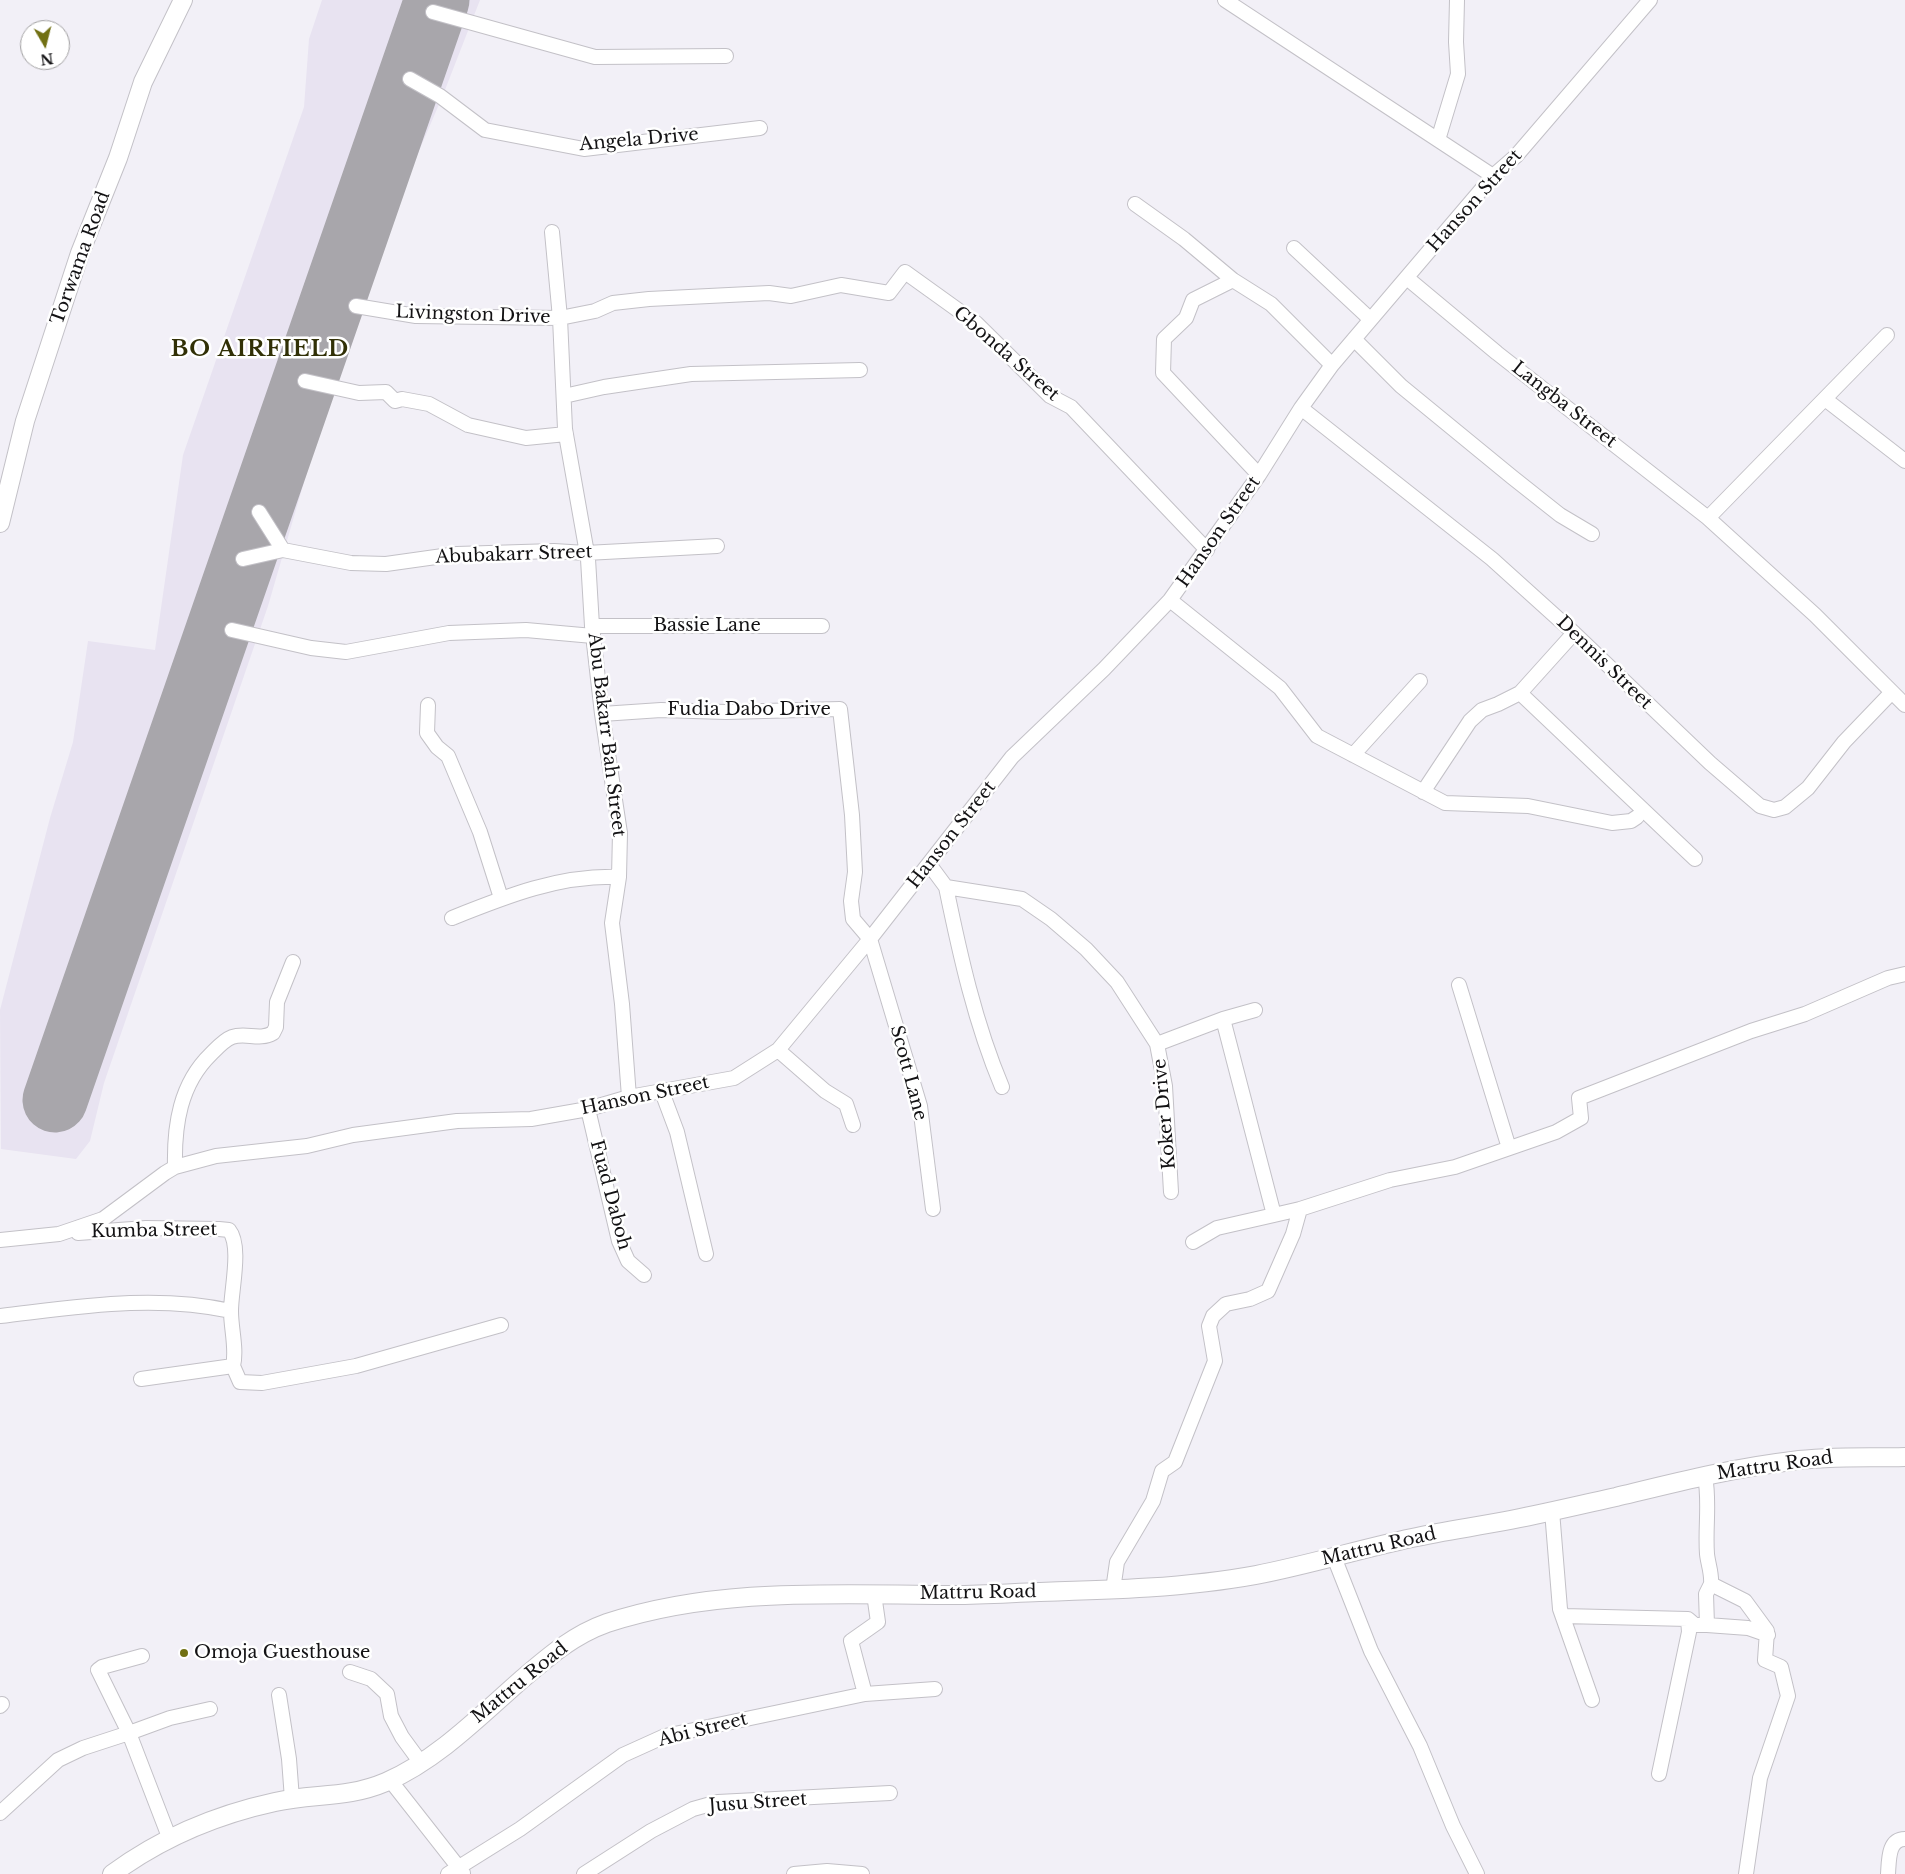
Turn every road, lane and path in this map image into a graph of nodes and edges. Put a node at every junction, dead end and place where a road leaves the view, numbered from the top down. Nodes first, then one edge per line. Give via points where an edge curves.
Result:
1 (183, 0) edge
2 (1225, 0) edge
3 (1457, 0) edge
4 (1650, 0) edge
5 (433, 12) dead end
6 (726, 56) dead end
7 (410, 79) dead end
8 (760, 128) dead end
9 (1438, 140) junction
10 (1492, 176) junction
11 (1135, 204) dead end
12 (552, 232) dead end
13 (1294, 248) dead end
14 (1407, 278) junction
15 (1233, 280) junction
16 (356, 306) dead end
17 (560, 318) junction
18 (1370, 319) junction
19 (1888, 335) dead end
20 (1354, 339) junction
21 (1332, 365) junction
22 (860, 370) dead end
23 (305, 381) dead end
24 (564, 396) junction
25 (1825, 399) junction
26 (1301, 408) junction
27 (566, 434) junction
28 (1905, 462) edge
29 (1259, 475) junction
30 (259, 512) dead end
31 (1708, 518) junction
32 (0, 523) edge
33 (1592, 534) dead end
34 (717, 546) dead end
35 (283, 550) junction
36 (1206, 550) junction
37 (586, 553) junction
38 (243, 560) dead end
39 (1170, 600) junction
40 (822, 626) dead end
41 (232, 630) dead end
42 (593, 631) junction
43 (1574, 633) junction
44 (1420, 681) dead end
45 (1520, 693) junction
46 (1901, 699) edge
47 (428, 705) dead end
48 (602, 714) junction
49 (1353, 755) junction
50 (1423, 792) junction
51 (1637, 816) dead end
52 (1695, 859) dead end
53 (929, 864) junction
54 (619, 877) junction
55 (946, 887) junction
56 (501, 898) junction
57 (452, 918) dead end
58 (870, 939) junction
59 (293, 962) dead end
60 (1905, 974) edge
61 (1459, 985) dead end
62 (1255, 1010) dead end
63 (1223, 1019) junction
64 (1157, 1044) junction
65 (778, 1050) junction
66 (1002, 1087) dead end
67 (662, 1092) junction
68 (629, 1097) junction
69 (588, 1109) junction
70 (852, 1125) dead end
71 (1509, 1148) junction
72 (175, 1167) junction
73 (1171, 1192) dead end
74 (933, 1209) dead end
75 (1300, 1209) junction
76 (1274, 1215) junction
77 (60, 1234) junction
78 (0, 1240) edge
79 (1193, 1242) dead end
80 (706, 1254) dead end
81 (644, 1275) dead end
82 (231, 1311) junction
83 (0, 1316) edge
84 (501, 1324) dead end
85 (233, 1366) junction
86 (141, 1379) dead end
87 (1905, 1457) edge
88 (1705, 1476) junction
89 (1552, 1511) junction
90 (1334, 1557) junction
91 (1711, 1584) junction
92 (1114, 1590) junction
93 (874, 1594) junction
94 (1563, 1616) junction
95 (1688, 1619) junction
96 (1707, 1625) junction
97 (1768, 1635) junction
98 (142, 1656) dead end
99 (350, 1672) dead end
100 (935, 1689) dead end
101 (865, 1694) junction
102 (279, 1695) dead end
103 (1592, 1700) dead end
104 (210, 1709) dead end
105 (128, 1733) junction
106 (421, 1763) junction
107 (1659, 1774) dead end
108 (390, 1780) junction
109 (890, 1793) dead end
110 (292, 1799) junction
111 (0, 1813) edge
112 (168, 1837) junction
113 (1905, 1839) edge
114 (457, 1872) edge
115 (112, 1874) edge
116 (584, 1874) edge
117 (794, 1874) edge
118 (862, 1874) edge
119 (1477, 1874) edge
120 (1746, 1874) edge
121 (1888, 1874) edge

1 - 32 main road, Torwama Road via 143,82 118,158 80,253 25,421
2 - 9 street
3 - 9 street via 1458,74
4 - 10 street, Hanson Street via 1516,156
5 - 6 street via 595,56
7 - 8 street, Angela Drive via 440,96 485,130 584,149
9 - 10 street
10 - 14 street, Hanson Street
11 - 15 street
12 - 17 street, Abu Bakarr Bah Street
13 - 18 street
14 - 18 street, Hanson Street
14 - 31 street, Langba Street via 1497,353
15 - 21 street via 1272,304
15 - 29 street via 1193,300 1186,318 1164,339 1163,373
16 - 17 street, Livingston Drive via 416,316
17 - 24 street, Abu Bakarr Bah Street
17 - 36 street, Gbonda Street via 595,311 613,303 649,299 770,293 791,296 841,286 889,293 905,272 976,323 1050,396 1070,408
18 - 20 street, Hanson Street
19 - 25 street
20 - 21 street, Hanson Street
20 - 33 street via 1401,386 1504,471 1560,515
21 - 26 street, Hanson Street
22 - 24 street via 692,374
23 - 27 street via 359,393 386,392 395,401 402,399 428,404 473,427 526,438
24 - 27 street, Abu Bakarr Bah Street
25 - 28 street
25 - 31 street
26 - 29 street, Hanson Street
26 - 43 street, Dennis Street via 1492,559
27 - 37 street, Abu Bakarr Bah Street
29 - 36 street, Hanson Street
30 - 35 street
31 - 46 street, Langba Street
34 - 37 street, Abubakarr Street
35 - 37 street, Abubakarr Street via 351,563 386,564 457,554
35 - 38 street
36 - 39 street, Hanson Street
37 - 42 street, Abu Bakarr Bah Street
39 - 49 street via 1280,688 1318,736
39 - 53 street, Hanson Street via 1012,757
40 - 42 street, Bassie Lane
41 - 42 street, Bassie Lane via 311,648 346,652 449,633
42 - 48 street, Abu Bakarr Bah Street
43 - 45 street
43 - 46 street, Dennis Street via 1710,762 1760,806 1774,810 1786,807 1808,788 1844,742
44 - 49 street
45 - 50 street via 1482,710 1470,721
45 - 52 street
47 - 56 street via 427,733 437,748 448,756 480,832
48 - 54 street, Abu Bakarr Bah Street via 618,809
48 - 58 street, Fudia Dabo Drive via 661,710 840,709 852,815 853,919
49 - 50 street
50 - 51 street via 1445,804 1528,806 1612,823 1631,821
53 - 55 street
53 - 58 street, Hanson Street
54 - 56 street via 589,876
54 - 68 street, Abu Bakarr Bah Street via 612,923
55 - 64 street, Koker Drive via 1022,899 1051,919 1117,982
55 - 66 street via 960,956 987,1052
56 - 57 street
58 - 65 street, Hanson Street
58 - 74 street, Scott Lane via 920,1106
59 - 72 street via 277,1002 273,1033 261,1038 229,1038 200,1065 186,1087 176,1135
60 - 71 street via 1579,1098 1581,1118 1577,1122
61 - 71 street
62 - 63 street
63 - 64 street
63 - 76 street
64 - 73 street, Koker Drive via 1165,1086
65 - 67 street, Hanson Street via 734,1078
65 - 70 street via 825,1092 846,1104
67 - 68 street, Hanson Street
67 - 80 street via 676,1132
68 - 69 street, Hanson Street
69 - 72 street, Hanson Street via 531,1119 457,1121 363,1134 307,1146 216,1156
69 - 81 street, Fuad Daboh via 619,1242 628,1260
71 - 75 street via 1455,1167 1390,1180
72 - 77 street, Hanson Street via 103,1219
75 - 76 street
75 - 92 street via 1268,1291 1226,1304 1213,1316 1209,1326 1215,1361 1175,1462 1162,1471 1153,1501 1117,1562
76 - 79 street via 1217,1228
77 - 78 street, Hanson Street
77 - 82 street, Kumba Street via 146,1228 229,1230 233,1234 235,1258
82 - 83 street via 197,1303 124,1302
82 - 85 street, Kumba Street
84 - 85 street via 356,1366 262,1383 240,1382
85 - 86 street
87 - 88 main road, Mattru Road via 1798,1460
88 - 89 main road, Mattru Road
88 - 91 street
89 - 90 main road, Mattru Road via 1440,1532
89 - 94 street
90 - 92 main road, Mattru Road via 1227,1580
90 - 119 street via 1371,1651 1420,1746
91 - 96 street via 1706,1594
91 - 97 street via 1745,1600
92 - 93 main road, Mattru Road via 959,1596
93 - 101 street via 878,1622 851,1641
93 - 106 main road, Mattru Road via 824,1593 706,1602 650,1611 601,1626 550,1654
94 - 95 street
94 - 103 street
95 - 96 street via 1695,1625
95 - 107 street via 1689,1632
96 - 97 street via 1748,1628
97 - 120 street via 1765,1660 1783,1670 1788,1696 1760,1778
98 - 105 street via 98,1670
99 - 106 street via 371,1679 387,1694 391,1716
100 - 101 street, Abi Street
101 - 114 street, Abi Street via 665,1736 623,1755
102 - 110 street
104 - 105 street via 170,1718
105 - 111 street via 58,1760
105 - 112 street
106 - 108 main road, Mattru Road
108 - 110 main road, Mattru Road via 346,1795
108 - 114 street
109 - 116 street, Jusu Street via 718,1802 651,1831
110 - 112 main road, Mattru Road via 228,1815
112 - 115 main road, Mattru Road
113 - 121 street via 1892,1844
117 - 118 street via 827,1871

